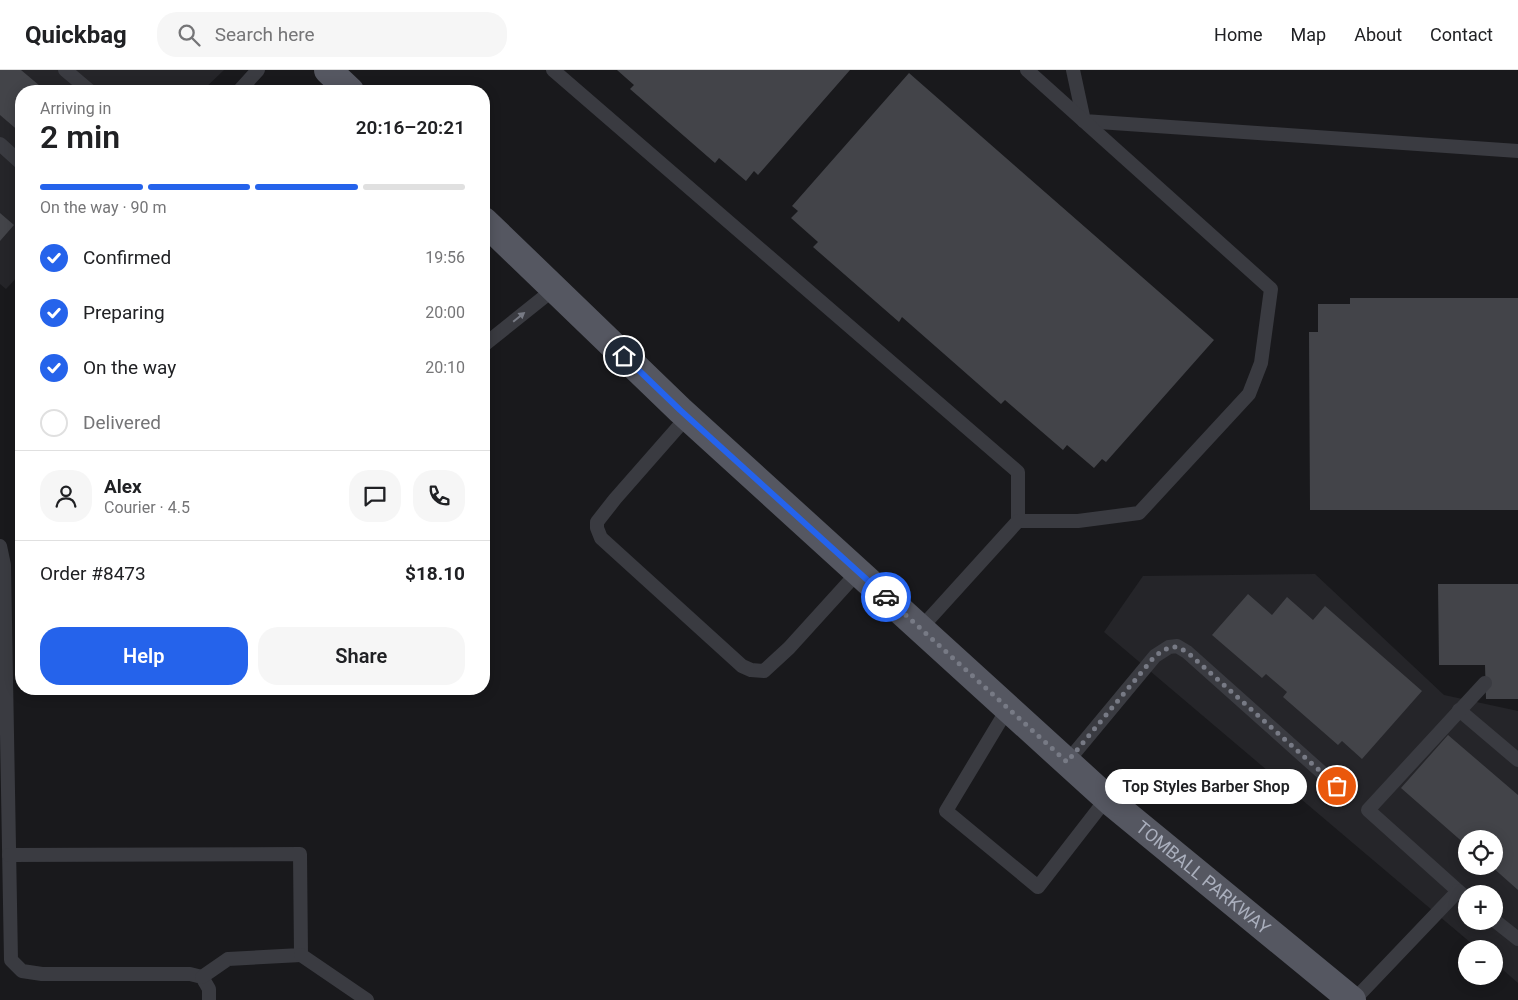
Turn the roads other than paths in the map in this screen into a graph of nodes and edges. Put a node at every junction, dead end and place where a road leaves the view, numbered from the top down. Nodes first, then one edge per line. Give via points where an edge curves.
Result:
1 (65, 70) edge
2 (258, 70) edge
3 (328, 70) edge
4 (553, 70) edge
5 (1027, 70) edge
6 (1073, 70) edge
7 (83, 85) edge
8 (244, 85) edge
9 (344, 85) edge
10 (1084, 121) junction
11 (0, 144) edge
12 (1518, 151) edge
13 (15, 158) edge
14 (490, 227) edge
15 (554, 289) junction
16 (490, 340) edge
17 (687, 417) junction
18 (1018, 521) junction
19 (0, 546) edge
20 (858, 572) junction
21 (3, 613) edge
22 (920, 629) junction
23 (1485, 683) dead end
24 (1008, 708) junction
25 (1459, 710) junction
26 (4, 729) edge
27 (1518, 760) edge
28 (1067, 762) junction
29 (1337, 786) dead end
30 (1107, 798) junction
31 (9, 855) junction
32 (1458, 890) edge
33 (1458, 898) edge
34 (1503, 927) edge
35 (1518, 939) edge
36 (301, 955) junction
37 (202, 977) junction
38 (209, 1000) edge
39 (367, 1000) edge
40 (1353, 1000) edge

1 - 7 lane
2 - 8 lane
3 - 9 main road
4 - 18 lane via 1018,472
5 - 10 lane
6 - 10 lane
10 - 12 lane
10 - 18 lane via 1270,289 1261,363 1249,394 1139,513 1078,522
11 - 13 lane
14 - 15 main road, TOMBALL PARKWAY
16 -> 15 lane
15 - 17 main road, TOMBALL PARKWAY
17 - 20 main road, TOMBALL PARKWAY
17 - 20 lane via 615,499 597,522 597,528 601,538 742,666 764,671
18 - 22 lane
19 - 21 lane via 4,565
20 - 22 main road, TOMBALL PARKWAY
21 - 26 lane
22 - 24 main road, TOMBALL PARKWAY
23 - 25 lane
24 - 28 main road, TOMBALL PARKWAY
24 - 30 lane via 946,811 1038,887
25 - 27 lane
25 - 32 lane via 1368,810
26 - 31 lane
28 - 29 lane via 1155,656 1177,646
28 - 30 main road, TOMBALL PARKWAY
30 - 40 main road, TOMBALL PARKWAY
31 - 36 lane via 300,854
31 - 37 lane via 11,960 22,972 190,974
33 - 40 lane
34 - 35 lane
36 - 37 lane via 228,959
36 - 39 lane
37 - 38 lane via 209,990

